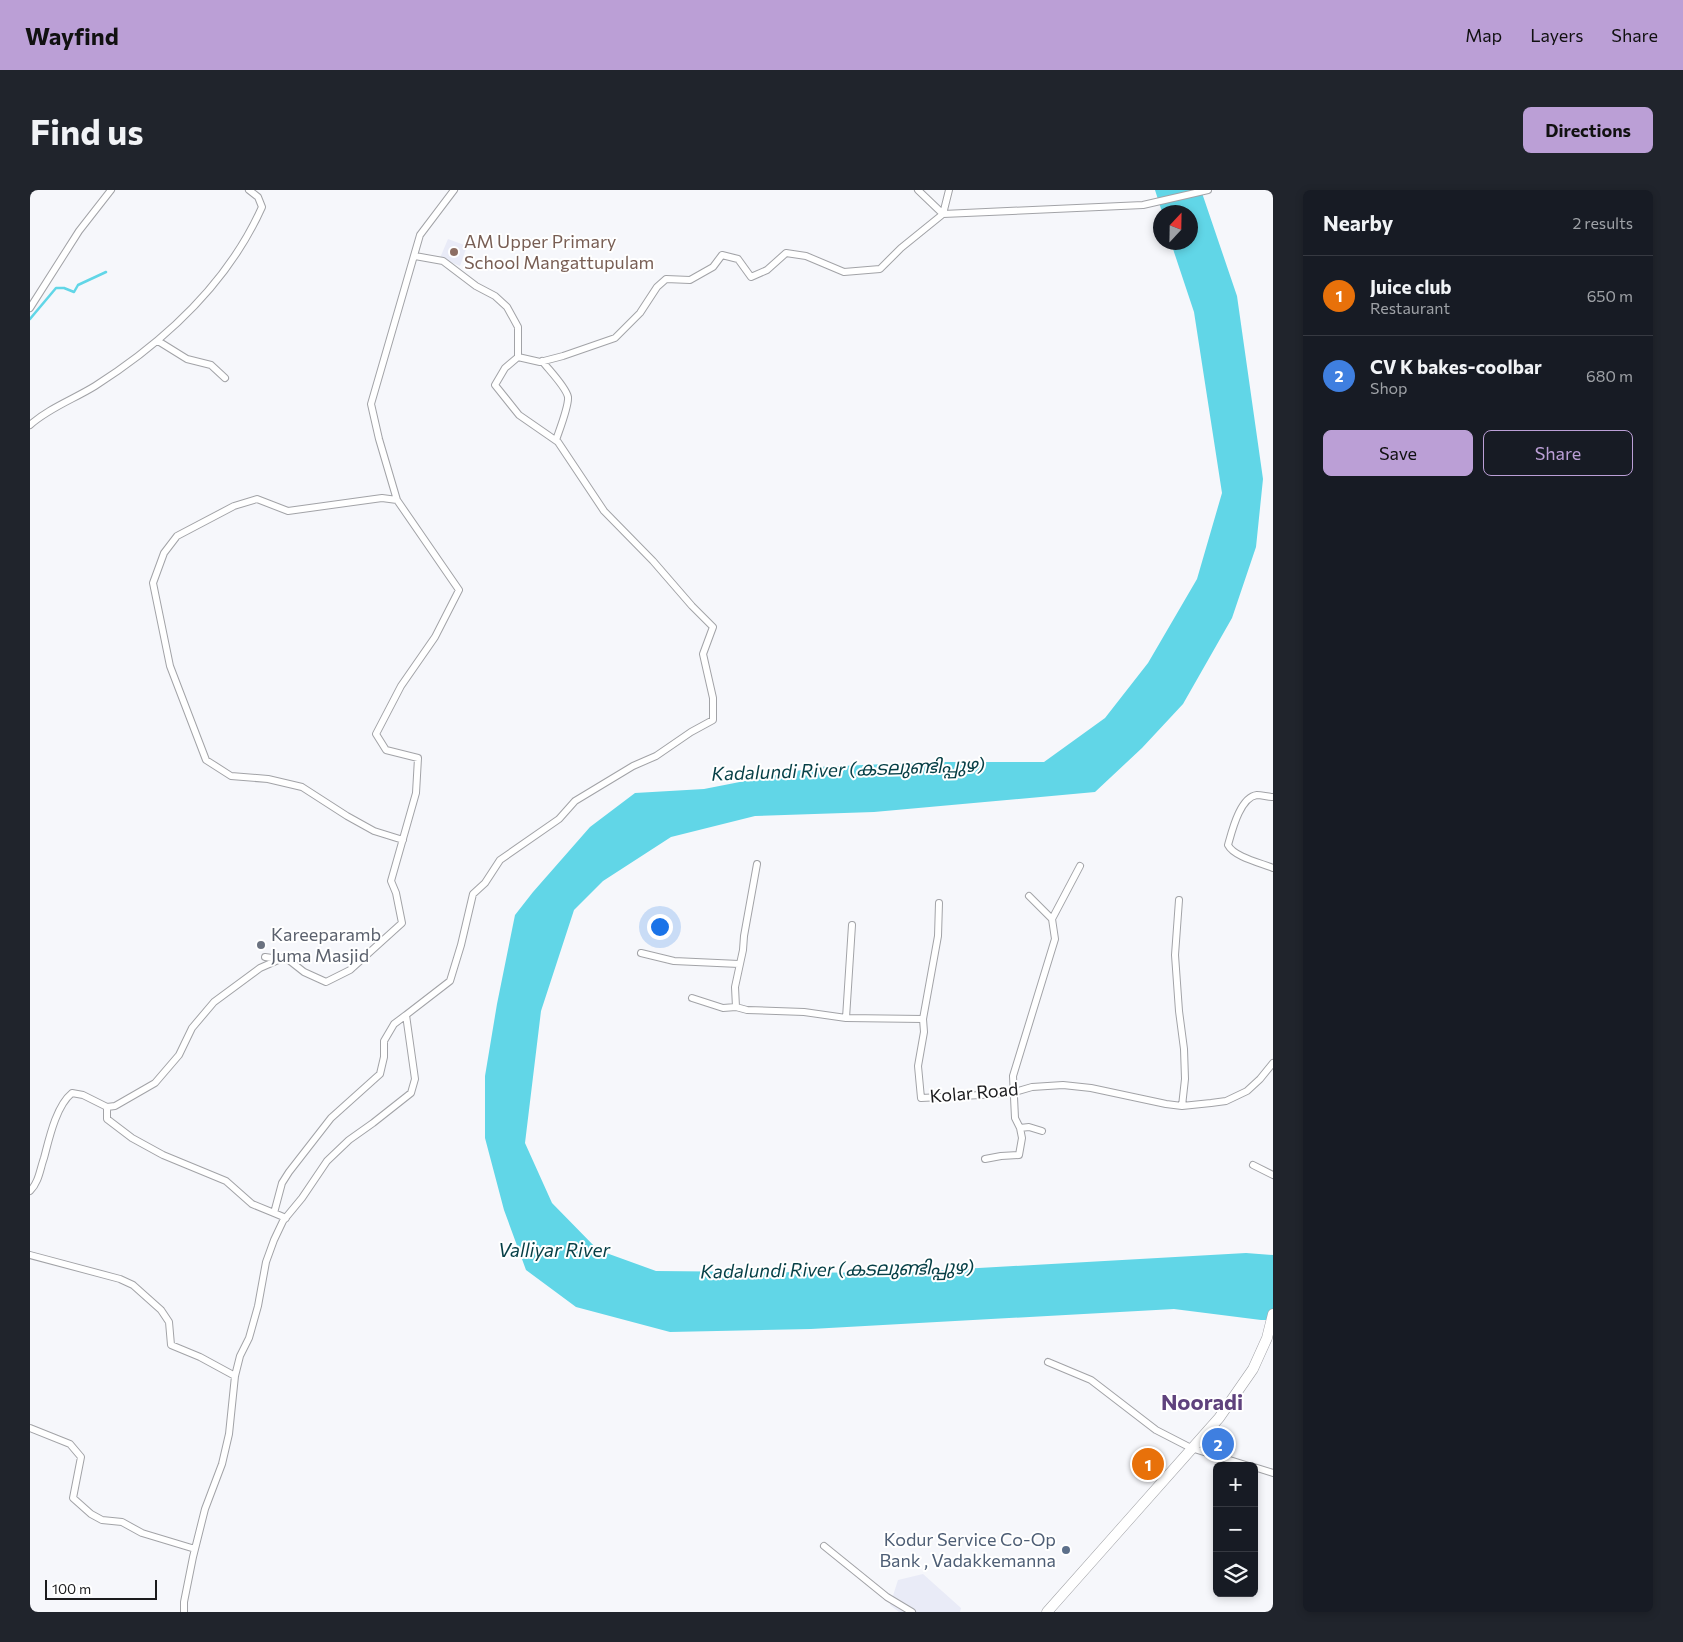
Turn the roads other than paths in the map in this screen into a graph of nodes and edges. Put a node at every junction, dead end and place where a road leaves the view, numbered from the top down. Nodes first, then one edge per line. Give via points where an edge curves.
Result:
1 (111, 190) edge
2 (249, 190) edge
3 (454, 190) edge
4 (918, 190) edge
5 (949, 190) edge
6 (1208, 190) edge
7 (943, 214) junction
8 (415, 256) junction
9 (30, 308) edge
10 (158, 341) junction
11 (518, 357) junction
12 (542, 361) junction
13 (224, 378) dead end
14 (30, 425) edge
15 (556, 440) junction
16 (397, 500) junction
17 (1273, 797) edge
18 (403, 840) junction
19 (757, 864) dead end
20 (1080, 866) dead end
21 (1273, 868) edge
22 (1029, 896) dead end
23 (1179, 900) dead end
24 (939, 903) dead end
25 (1052, 919) junction
26 (852, 925) dead end
27 (641, 953) dead end
28 (265, 957) dead end
29 (285, 957) junction
30 (739, 964) junction
31 (692, 998) dead end
32 (736, 1007) junction
33 (406, 1015) junction
34 (846, 1018) junction
35 (924, 1019) junction
36 (1273, 1063) edge
37 (1015, 1092) junction
38 (1182, 1106) junction
39 (107, 1107) junction
40 (1020, 1128) junction
41 (1042, 1131) dead end
42 (985, 1159) dead end
43 (1253, 1164) dead end
44 (1273, 1175) edge
45 (30, 1191) edge
46 (274, 1213) junction
47 (286, 1218) junction
48 (30, 1255) edge
49 (1273, 1314) edge
50 (1048, 1362) dead end
51 (236, 1376) junction
52 (30, 1428) edge
53 (1191, 1448) junction
54 (1236, 1462) edge
55 (1258, 1469) edge
56 (1273, 1473) edge
57 (824, 1546) dead end
58 (195, 1549) junction
59 (184, 1612) edge
60 (912, 1612) edge
61 (1047, 1612) edge

1 - 9 street via 78,231
2 - 10 street via 258,197 262,207 254,224 194,308
3 - 8 street via 420,235
4 - 7 street
5 - 7 street
6 - 7 street via 1143,205
7 - 12 street via 880,269 844,272 806,256 786,254 767,270 751,276 738,259 722,255 713,267 690,280 666,279 640,313 615,338
8 - 11 street via 442,261 495,296 518,327
8 - 16 street via 370,404
10 - 13 street via 187,359 211,365
10 - 14 street via 95,386
11 - 12 street
11 - 15 street via 505,368 495,385 519,415
12 - 15 street via 568,398
15 - 33 street via 604,511 713,627 702,654 713,698 712,720 575,801 559,819 500,860 485,883 473,894 450,981
16 - 18 street via 458,590 435,637 401,686 376,734 386,750 418,758 416,793
16 - 18 street via 382,498 288,511 257,499 234,506 177,536 164,554 153,583 170,666 206,760 231,776 268,779 302,787 374,831
17 - 21 street via 1256,795 1245,802 1228,845 1241,855
18 - 29 street via 391,881 402,923 350,970 326,982 304,972
19 - 30 street
20 - 25 street
22 - 25 street
23 - 38 street via 1175,955 1184,1049
24 - 35 street via 938,936
25 - 37 street via 1055,939 1013,1076
26 - 34 street
27 - 30 street via 674,960
28 - 29 street
29 - 39 street via 260,968 214,1002 192,1028 179,1055 155,1084 115,1106
30 - 32 street
31 - 32 street via 722,1008
32 - 34 street
33 - 46 street via 394,1024 384,1041 380,1074 331,1118 289,1172 282,1183
33 - 47 street via 416,1079 411,1093 327,1161
34 - 35 street
35 - 37 street, Kolar Road via 918,1066 921,1098
36 - 38 street, Kolar Road via 1247,1090 1226,1101
37 - 38 street, Kolar Road via 1063,1085
37 - 40 street via 1016,1118
39 - 45 street via 78,1093 68,1096 54,1122 37,1180
39 - 46 street via 107,1119 132,1138 226,1182 252,1204
40 - 41 street
40 - 42 street via 1020,1155
43 - 44 street
46 - 47 street
47 - 51 street via 266,1262 249,1338 240,1356
48 - 51 street via 133,1285 161,1310 169,1322 171,1345
49 - 53 main road via 1267,1338 1253,1369 1219,1418
50 - 53 street via 1091,1380 1156,1430
51 - 58 street via 222,1464 205,1509
52 - 58 street via 70,1444 81,1457 73,1498 91,1514
53 - 54 street
53 - 61 main road
55 - 56 street
57 - 60 street via 887,1597
58 - 59 street

